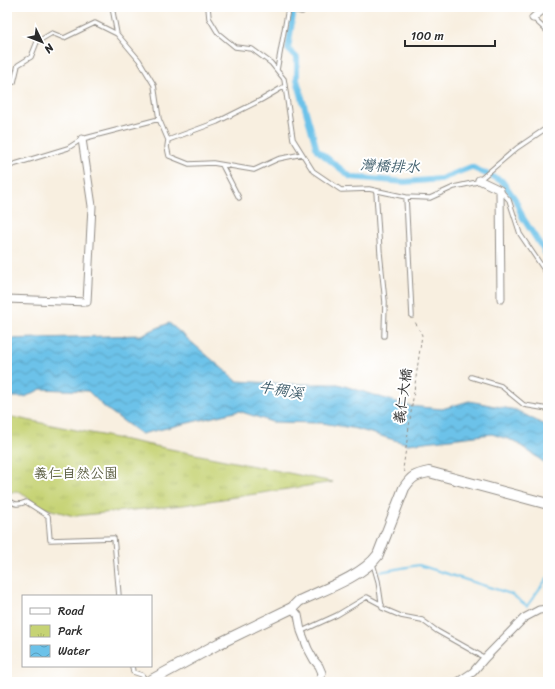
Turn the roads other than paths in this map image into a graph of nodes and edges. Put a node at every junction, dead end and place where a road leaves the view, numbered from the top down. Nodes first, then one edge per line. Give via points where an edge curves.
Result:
1 (112, 7) edge
2 (208, 7) edge
3 (307, 7) edge
4 (546, 7) edge
5 (288, 8) edge
6 (533, 18) joint
7 (548, 32) edge
8 (117, 34) junction
9 (277, 70) junction
10 (7, 84) edge
11 (285, 86) junction
12 (159, 119) junction
13 (548, 127) edge
14 (82, 139) junction
15 (168, 140) junction
16 (302, 154) junction
17 (7, 165) edge
18 (222, 165) junction
19 (479, 180) junction
20 (500, 190) junction
21 (376, 191) junction
22 (406, 197) junction
23 (239, 198) dead end
24 (548, 272) edge
25 (501, 298) dead end
26 (7, 300) edge
27 (412, 316) road end
28 (384, 336) dead end
29 (471, 378) dead end
30 (548, 409) edge
31 (7, 499) edge
32 (548, 504) edge
33 (372, 563) junction
34 (119, 595) edge
35 (382, 605) junction
36 (292, 608) junction
37 (548, 608) edge
38 (301, 631) junction
39 (485, 658) junction
40 (132, 667) edge
41 (147, 682) edge
42 (319, 682) edge
43 (458, 682) edge

1 - 8 lane
2 - 9 lane via 209,18 218,33 235,47 252,49
3 - 5 lane via 302,12
4 - 6 street
5 - 9 lane
6 - 7 lane
8 - 10 lane via 95,23 64,38 52,33 37,42 31,57 18,65 14,82
8 - 12 lane via 139,60 154,85
9 - 11 lane via 284,79
11 - 15 lane via 216,122
11 - 16 lane via 293,139
12 - 14 lane
12 - 15 lane
13 - 19 lane via 517,148
14 - 17 lane via 68,148
14 - 26 street via 92,206 87,302
15 - 18 lane via 170,156 189,164
16 - 18 lane via 278,159 254,170
16 - 21 lane via 313,171 341,190
18 - 23 lane
19 - 20 street
19 - 22 lane via 454,187 430,198
20 - 24 lane via 509,200 520,234
20 - 25 street
21 - 22 lane
21 - 28 lane via 385,302
22 - 27 lane
29 - 30 lane via 501,386 524,406
31 - 34 lane via 20,505 26,502 48,516 50,540 113,537
32 - 33 street via 429,472 416,474 404,488 378,555
33 - 35 lane
33 - 36 street via 362,571 299,601
35 - 38 lane via 367,597 337,615
35 - 39 lane via 382,608 401,616 422,620
36 - 38 street via 298,615
36 - 41 street
37 - 39 street via 524,618
38 - 42 street via 322,673
39 - 43 street via 473,672
40 - 41 lane via 133,672 142,675

